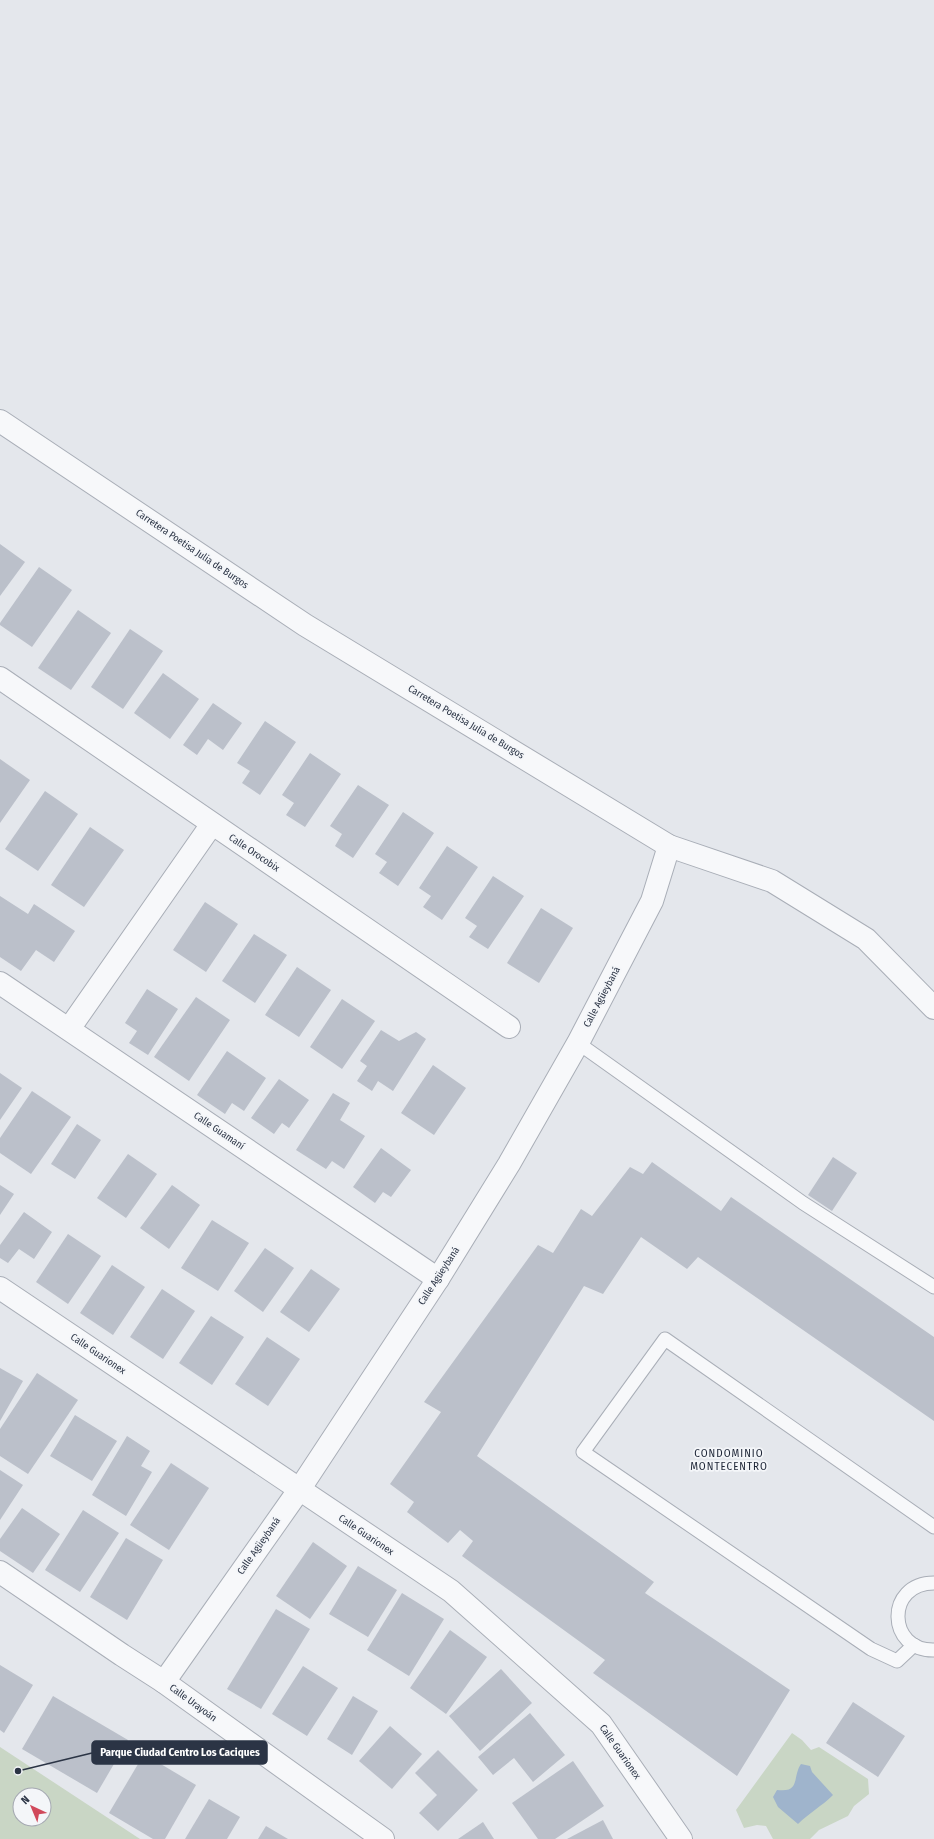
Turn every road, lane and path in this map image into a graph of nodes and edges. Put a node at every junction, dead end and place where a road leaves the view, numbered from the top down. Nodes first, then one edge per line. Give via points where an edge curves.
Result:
1 (0, 421) edge
2 (0, 678) edge
3 (212, 824) junction
4 (669, 846) junction
5 (0, 983) edge
6 (934, 1008) edge
7 (509, 1027) dead end
8 (69, 1029) junction
9 (578, 1043) junction
10 (438, 1279) junction
11 (934, 1287) edge
12 (0, 1288) edge
13 (299, 1490) junction
14 (934, 1527) edge
15 (0, 1572) edge
16 (934, 1582) edge
17 (914, 1645) junction
18 (934, 1650) edge
19 (164, 1682) junction
20 (383, 1839) edge
21 (681, 1839) edge

1 - 4 street, Carretera Poetisa Julia de Burgos via 305,625
2 - 3 street, Calle Orocobix
3 - 7 street, Calle Orocobix
3 - 8 street
4 - 6 street, Carretera Poetisa Julia de Burgos via 779,885 866,939
4 - 9 street, Calle Agüeybaná via 652,901
5 - 8 street, Calle Guamaní
8 - 10 street, Calle Guamaní
9 - 10 street, Calle Agüeybaná via 509,1164
9 - 11 lane via 803,1203
10 - 13 street, Calle Agüeybaná
12 - 13 street, Calle Guarionex
13 - 19 street, Calle Agüeybaná
13 - 21 street, Calle Guarionex via 451,1591 601,1724
14 - 17 lane via 665,1339 583,1452 871,1649 897,1661
15 - 19 street, Calle Urayoán
16 - 17 lane via 912,1588 903,1598 898,1610 898,1624 904,1636
17 - 18 lane
19 - 20 street, Calle Urayoán

